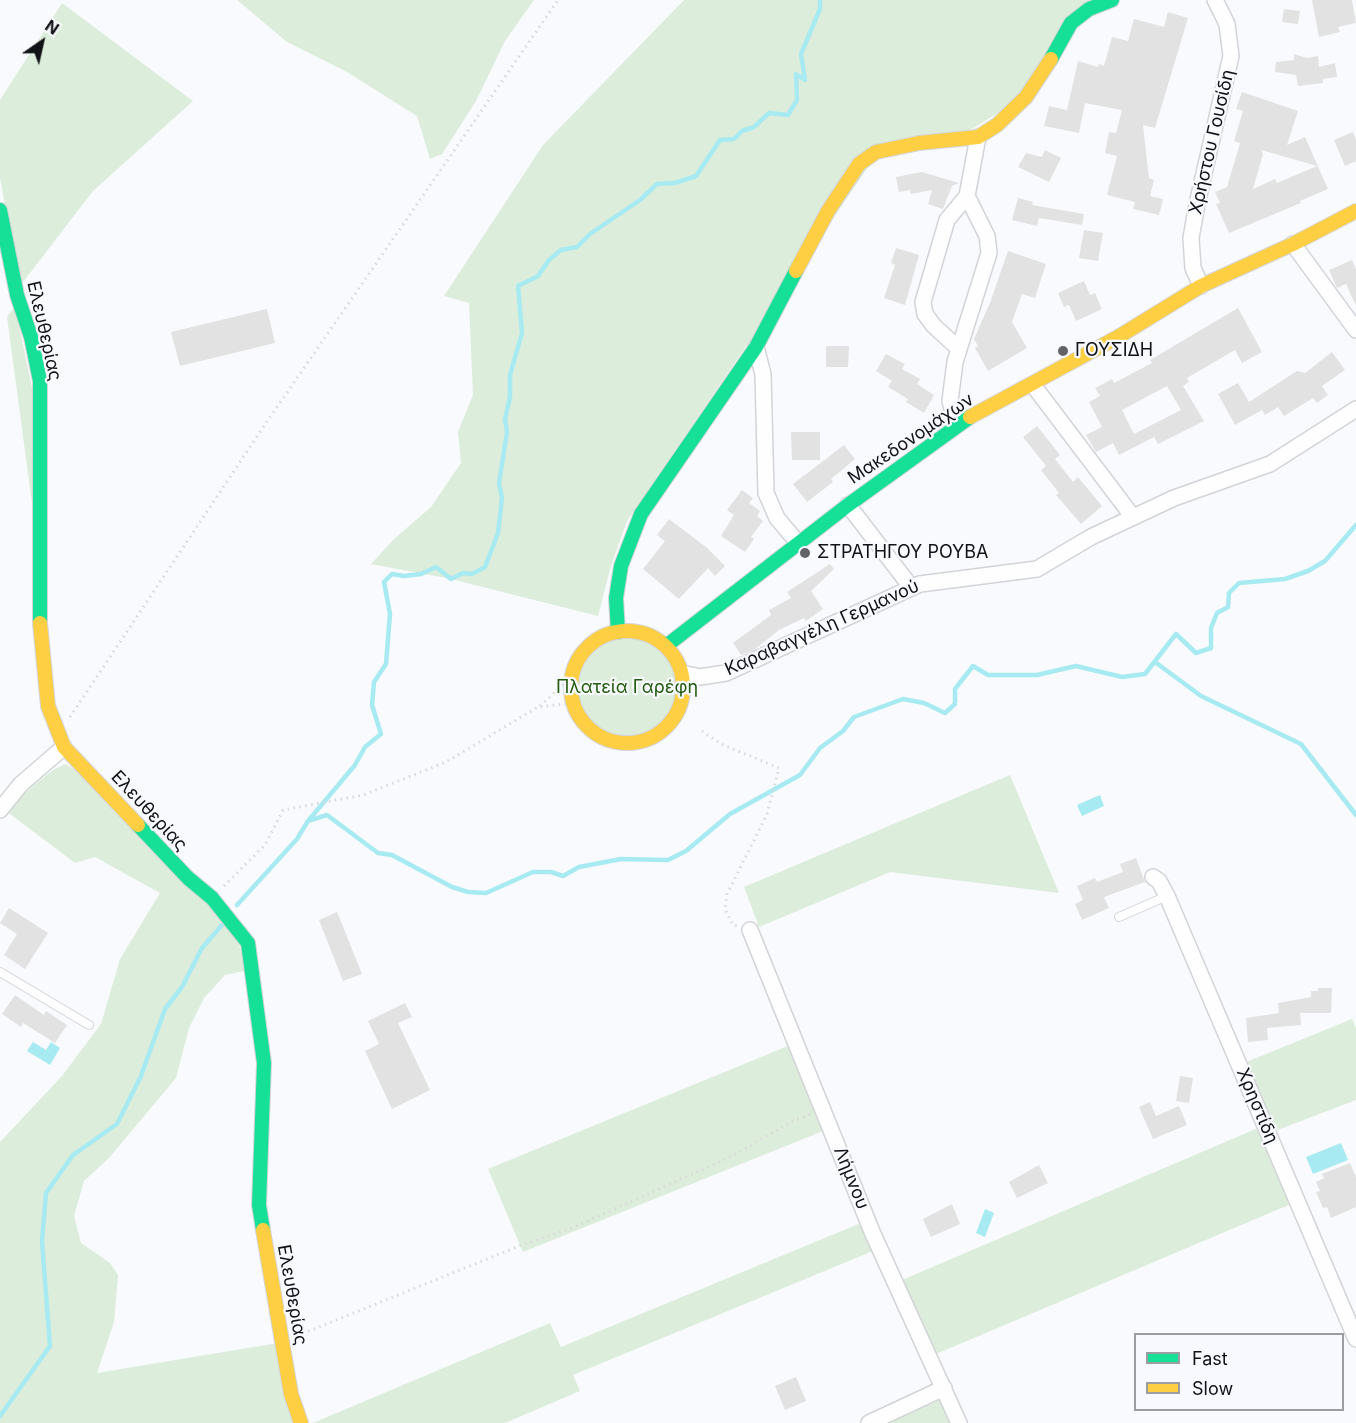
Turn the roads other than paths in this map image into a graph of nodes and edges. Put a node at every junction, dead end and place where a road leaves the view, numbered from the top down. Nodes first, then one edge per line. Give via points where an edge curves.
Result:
1 (1112, 0) edge
2 (1215, 0) edge
3 (978, 137) junction
4 (968, 196) junction
5 (0, 210) edge
6 (1356, 211) edge
7 (1293, 244) junction
8 (1201, 286) junction
9 (1356, 330) edge
10 (756, 347) junction
11 (958, 349) junction
12 (1033, 385) junction
13 (1356, 410) edge
14 (956, 425) junction
15 (848, 505) junction
16 (1133, 517) junction
17 (798, 543) junction
18 (911, 587) junction
19 (618, 632) junction
20 (666, 646) junction
21 (682, 673) junction
22 (61, 741) junction
23 (0, 810) edge
24 (1153, 877) dead end
25 (1167, 896) junction
26 (1119, 917) dead end
27 (750, 930) road end
28 (0, 972) edge
29 (89, 1025) dead end
30 (1356, 1340) edge
31 (944, 1388) junction
32 (301, 1423) edge
33 (869, 1423) edge
34 (959, 1423) edge

1 - 3 street via 1089,9 1071,23 1026,97
2 - 8 street, Χρήστου Γουσίδη via 1227,24 1232,57 1191,238 1193,268
3 - 4 street
3 - 10 street via 876,152 859,164 824,218
4 - 11 street via 987,236 989,253
4 - 11 street via 947,220 923,302 925,314
5 - 22 street, Ελευθερίας via 40,381 40,638 48,706
6 - 7 street, Μακεδονομάχων
7 - 8 street, Μακεδονομάχων
7 - 9 street
8 - 12 street, Μακεδονομάχων
10 - 17 street via 763,374 766,493 777,518
10 - 19 street via 641,514 621,566 616,598
11 - 14 street via 950,394
12 - 14 street, Μακεδονομάχων
12 - 16 street
13 - 16 street, Καραβαγγέλη Γερμανού via 1270,464
14 - 15 street, Μακεδονομάχων
15 - 17 street, Μακεδονομάχων
15 - 18 street
16 - 18 street, Καραβαγγέλη Γερμανού via 1037,569
17 - 20 street, Μακεδονομάχων
18 - 21 street, Καραβαγγέλη Γερμανού via 732,670 700,677
19 - 20 street via 644,633
19 - 21 street via 600,638 585,650 572,676 573,703 597,735 622,743 649,740 666,728 678,712 684,686
20 - 21 street
22 - 23 street
22 - 32 street, Ελευθερίας via 188,878 212,898 248,943 264,1063 259,1205 291,1394
24 - 25 street, Χρηστίδη via 1160,881
25 - 26 lane
25 - 30 street, Χρηστίδη
27 - 31 street, Λήμνου via 873,1234
28 - 29 lane
31 - 33 street
31 - 34 street, Λήμνου

